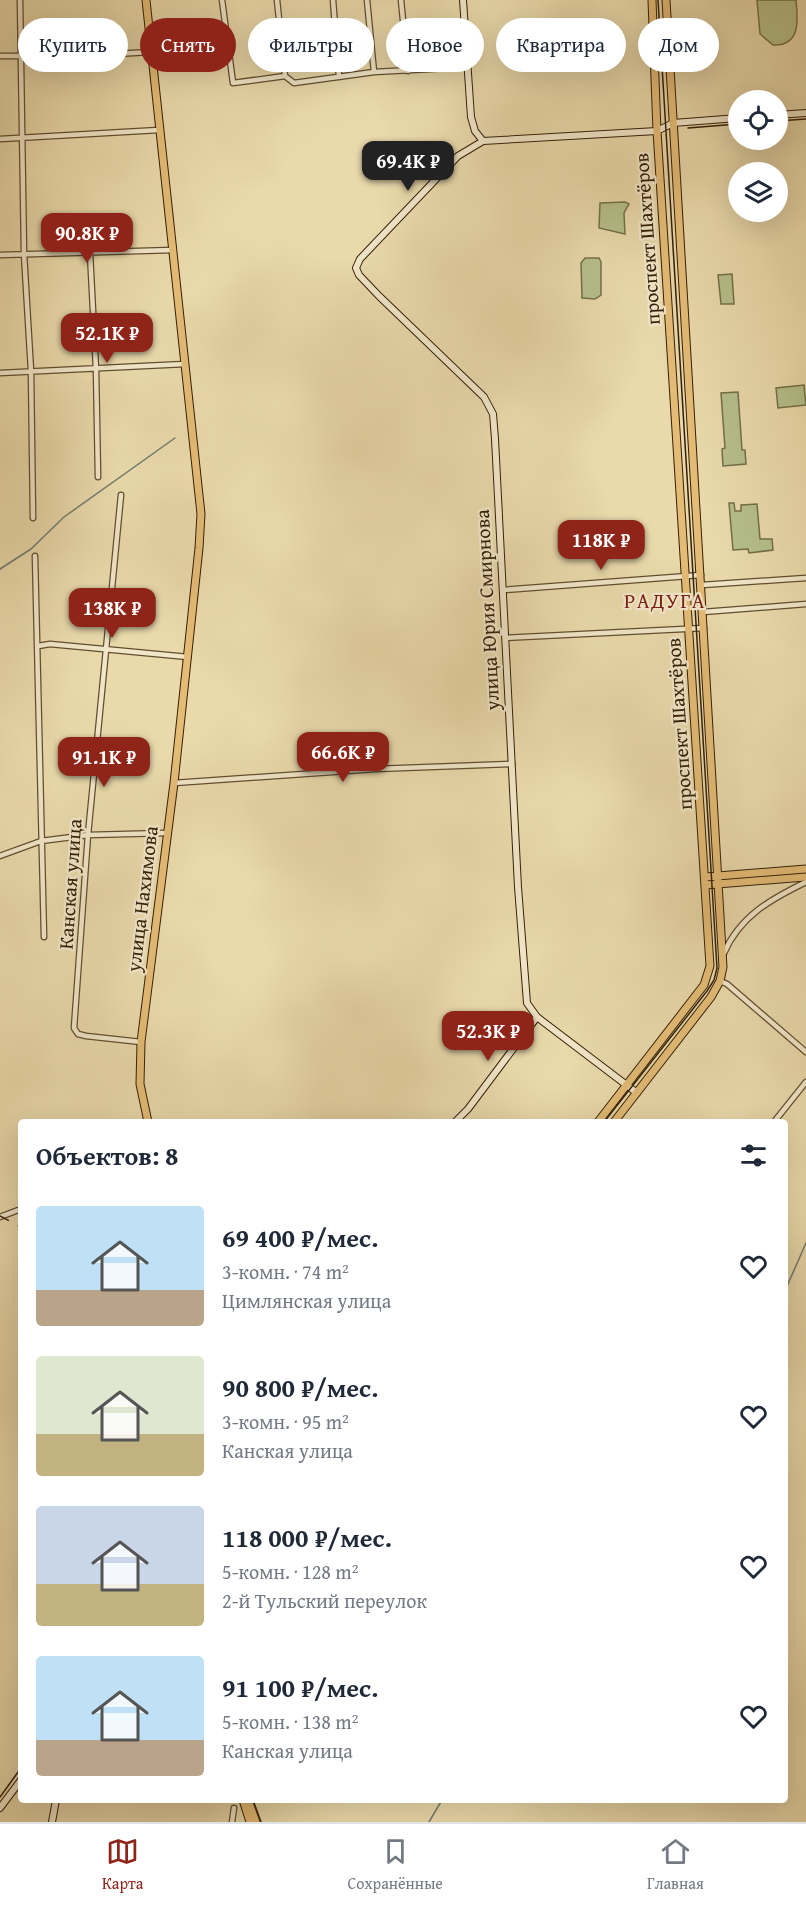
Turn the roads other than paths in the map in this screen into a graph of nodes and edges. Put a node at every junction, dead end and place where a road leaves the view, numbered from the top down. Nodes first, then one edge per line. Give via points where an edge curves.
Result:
1 (20, 0) edge
2 (146, 0) edge
3 (222, 0) edge
4 (277, 0) edge
5 (333, 0) edge
6 (367, 0) edge
7 (401, 0) edge
8 (463, 0) edge
9 (652, 0) edge
10 (666, 0) edge
11 (21, 18) edge
12 (148, 18) edge
13 (369, 18) edge
14 (403, 18) edge
15 (464, 18) edge
16 (0, 56) edge
17 (18, 58) edge
18 (22, 72) edge
19 (153, 72) edge
20 (374, 72) joint
21 (386, 72) edge
22 (467, 72) edge
23 (285, 76) junction
24 (339, 77) junction
25 (806, 113) edge
26 (788, 114) edge
27 (728, 119) edge
28 (673, 123) junction
29 (159, 130) junction
30 (657, 131) junction
31 (0, 139) edge
32 (22, 139) junction
33 (483, 141) junction
34 (173, 250) junction
35 (90, 253) junction
36 (0, 255) edge
37 (24, 255) junction
38 (185, 364) junction
39 (96, 369) junction
40 (31, 371) junction
41 (0, 373) edge
42 (98, 477) dead end
43 (121, 495) dead end
44 (33, 518) dead end
45 (35, 556) dead end
46 (701, 574) junction
47 (686, 576) junction
48 (806, 578) edge
49 (702, 585) junction
50 (503, 590) junction
51 (806, 604) edge
52 (703, 612) junction
53 (690, 628) junction
54 (704, 628) junction
55 (505, 638) junction
56 (38, 646) junction
57 (105, 650) junction
58 (188, 657) junction
59 (512, 764) junction
60 (174, 783) junction
61 (166, 833) junction
62 (88, 835) junction
63 (41, 841) junction
64 (0, 856) edge
65 (806, 869) edge
66 (806, 877) edge
67 (717, 880) junction
68 (705, 881) junction
69 (806, 882) edge
70 (44, 937) dead end
71 (723, 956) junction
72 (720, 981) junction
73 (537, 1017) junction
74 (141, 1042) junction
75 (806, 1052) edge
76 (806, 1082) edge
77 (627, 1086) junction
78 (637, 1093) junction
79 (147, 1119) edge
80 (458, 1119) edge
81 (600, 1119) edge
82 (616, 1119) edge
83 (776, 1119) edge
84 (18, 1210) edge
85 (0, 1217) edge
86 (18, 1784) edge
87 (55, 1803) edge
88 (244, 1803) edge
89 (249, 1803) edge
90 (0, 1808) edge
91 (234, 1808) dead end
92 (52, 1822) edge
93 (232, 1822) edge
94 (250, 1822) edge
95 (256, 1822) edge

1 - 11 street
2 - 12 main road, улица Нахимова
3 - 23 street via 233,83
4 - 23 street
5 - 24 street
6 - 13 street
7 - 14 street
8 - 15 street
9 - 30 main road, проспект Шахтёров
10 - 28 main road, проспект Шахтёров
16 - 17 street
18 - 32 street
19 - 29 main road, улица Нахимова
20 - 21 street
20 - 24 street
22 - 33 street via 472,124
23 - 24 street via 294,83
25 - 26 street
27 - 28 street
28 - 30 street
28 - 46 main road, проспект Шахтёров
29 - 32 street
29 - 34 main road, улица Нахимова
30 - 33 street
30 - 47 main road, проспект Шахтёров
31 - 32 street
32 - 37 street
33 - 50 street, улица Юрия Смирнова via 449,165 356,266 366,282 490,405
34 - 35 street
34 - 38 main road, улица Нахимова
35 - 37 street
35 - 39 street
36 - 37 street
37 - 40 street
38 - 39 street
38 - 58 main road, улица Нахимова via 201,514
39 - 40 street
39 - 42 street
40 - 41 street
40 - 44 street
43 - 57 street, Канская улица
45 - 56 street
46 - 47 street
46 - 49 main road, проспект Шахтёров
47 - 50 street
47 - 53 main road, проспект Шахтёров
48 - 49 street
49 - 52 main road, проспект Шахтёров
50 - 55 street, улица Юрия Смирнова
51 - 52 street
52 - 54 main road, проспект Шахтёров
53 - 54 street
53 - 55 street
53 - 68 main road, проспект Шахтёров
54 - 67 main road, проспект Шахтёров
55 - 59 street, улица Юрия Смирнова
56 - 57 street
56 - 63 street
57 - 58 street
57 - 62 street, Канская улица
58 - 60 main road, улица Нахимова
59 - 60 street
59 - 73 street, улица Юрия Смирнова via 529,1007
60 - 61 main road, улица Нахимова
61 - 62 street
61 - 74 main road, улица Нахимова
62 - 63 street
62 - 74 street, Канская улица via 74,1028 86,1036
63 - 64 street
63 - 70 street
65 - 67 main road
66 - 67 main road
67 - 68 main road
67 - 71 main road, проспект Шахтёров
68 - 77 main road, проспект Шахтёров via 709,974
69 - 71 street via 752,912 732,934
71 - 72 main road, проспект Шахтёров
72 - 75 street
72 - 78 main road, проспект Шахтёров
73 - 77 street
73 - 80 street
74 - 79 main road, улица Нахимова via 140,1084
76 - 83 street
77 - 78 street
77 - 81 main road, проспект Шахтёров
78 - 82 main road, проспект Шахтёров
84 - 85 street
86 - 90 street
87 - 92 street
88 - 94 main road
89 - 95 main road
91 - 93 street

